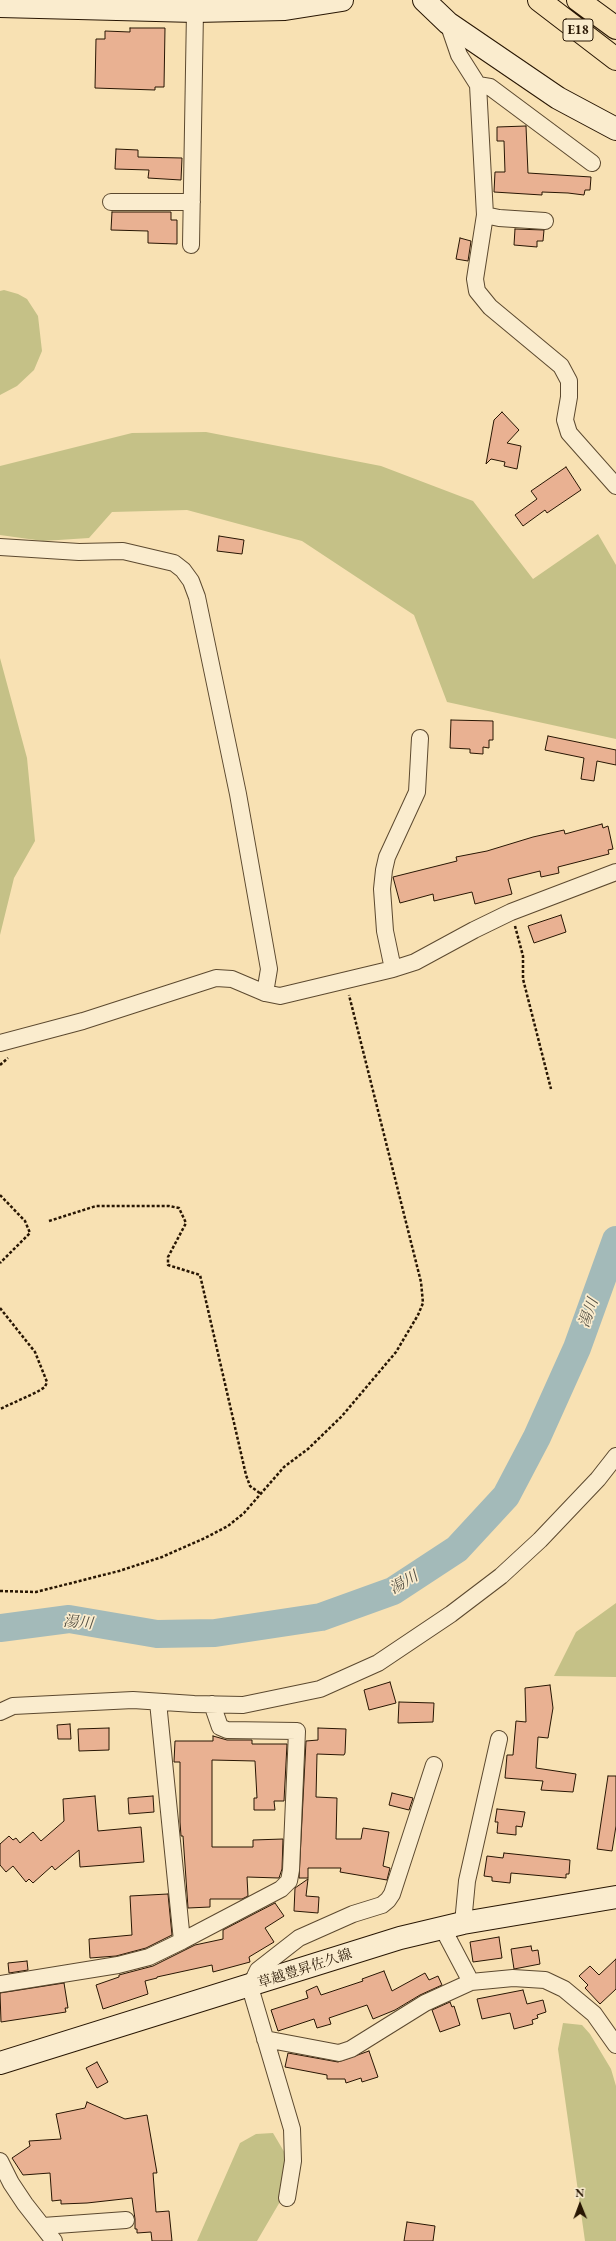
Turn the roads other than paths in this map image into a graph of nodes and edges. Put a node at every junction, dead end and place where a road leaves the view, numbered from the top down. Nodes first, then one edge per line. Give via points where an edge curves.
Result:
1 (342, 0) edge
2 (424, 0) edge
3 (539, 0) edge
4 (578, 0) edge
5 (147, 5) edge
6 (0, 6) edge
7 (195, 11) junction
8 (448, 23) junction
9 (616, 28) edge
10 (616, 59) edge
11 (478, 85) junction
12 (616, 129) edge
13 (592, 163) dead end
14 (112, 202) dead end
15 (192, 202) junction
16 (486, 215) junction
17 (546, 221) dead end
18 (191, 245) dead end
19 (616, 486) edge
20 (0, 547) edge
21 (420, 738) dead end
22 (616, 872) edge
23 (392, 969) junction
24 (265, 993) junction
25 (0, 1043) edge
26 (616, 1456) edge
27 (158, 1702) junction
28 (212, 1704) junction
29 (0, 1712) edge
30 (499, 1739) dead end
31 (434, 1766) dead end
32 (616, 1897) edge
33 (463, 1923) junction
34 (442, 1927) junction
35 (182, 1941) junction
36 (471, 1982) junction
37 (0, 1984) edge
38 (250, 1987) junction
39 (265, 2040) junction
40 (616, 2045) edge
41 (0, 2063) edge
42 (0, 2161) edge
43 (287, 2198) dead end
44 (126, 2220) dead end
45 (43, 2226) junction
46 (54, 2241) edge

1 - 7 main road via 285,9
2 - 8 main road
3 - 10 highway, E18
4 - 9 highway, E18
5 - 6 main road
5 - 7 main road
7 - 15 street
8 - 11 street via 459,55
8 - 12 main road via 558,98
11 - 13 street via 490,87
11 - 16 street
14 - 15 street
15 - 18 street
16 - 17 street
16 - 19 street via 475,279 477,291 490,307 561,366 569,381 565,420 569,433
20 - 24 street via 79,552 123,551 174,563 191,581 197,597 239,802 269,969
21 - 23 street via 417,792 384,870 382,889 385,931
22 - 23 street via 511,912 415,962
23 - 24 street via 280,996
24 - 25 street via 232,979 216,978 83,1022
26 - 28 street via 551,1529 501,1576 451,1614 378,1663 320,1689 305,1693 243,1705
27 - 28 street
27 - 29 street via 133,1700 94,1704 13,1706
27 - 35 street
28 - 35 street via 220,1727 227,1730 297,1731 291,1870 289,1881 281,1889
30 - 33 street via 467,1881
31 - 38 street via 388,1900 382,1905 353,1914 300,1938 258,1970
32 - 33 main road, 草越豊昇佐久線
33 - 34 main road, 草越豊昇佐久線
34 - 36 street
34 - 38 main road, 草越豊昇佐久線
35 - 37 street via 149,1957 118,1965
36 - 39 street via 425,2003 351,2049 339,2053
36 - 40 street via 513,1978 545,1980 564,1989 594,2014
38 - 39 street
38 - 41 main road, 草越豊昇佐久線
39 - 43 street via 292,2129 293,2161
42 - 45 street via 11,2183
44 - 45 street
45 - 46 street

